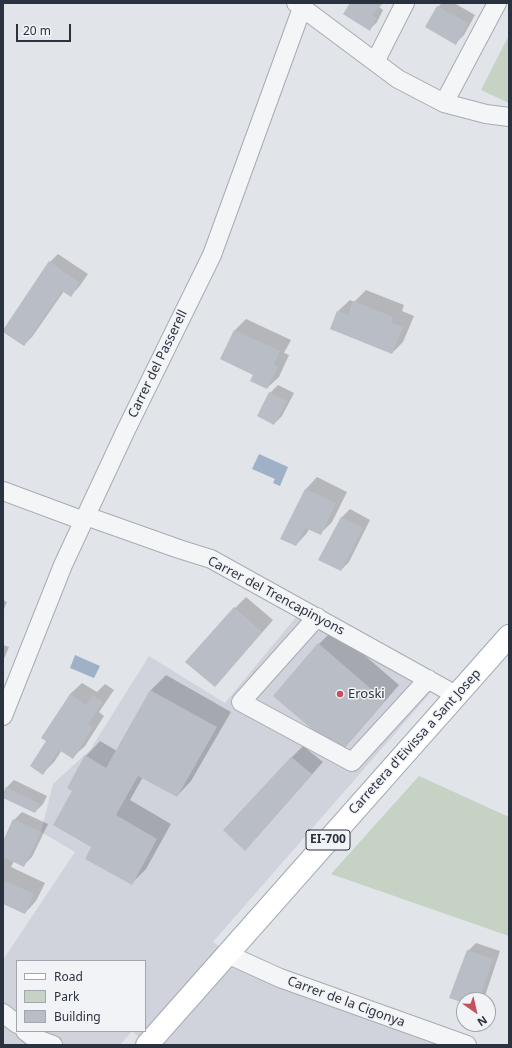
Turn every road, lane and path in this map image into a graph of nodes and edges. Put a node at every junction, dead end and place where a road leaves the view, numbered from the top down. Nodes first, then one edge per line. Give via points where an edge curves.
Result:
1 (405, 3) edge
2 (497, 3) edge
3 (299, 5) edge
4 (375, 62) junction
5 (444, 103) junction
6 (509, 117) edge
7 (3, 491) edge
8 (85, 518) junction
9 (317, 617) junction
10 (509, 636) edge
11 (428, 679) junction
12 (456, 695) junction
13 (3, 716) edge
14 (227, 954) junction
15 (3, 1013) edge
16 (16, 1023) edge
17 (27, 1032) edge
18 (53, 1045) edge
19 (147, 1045) edge
20 (467, 1045) edge

1 - 4 street
2 - 5 street
3 - 4 street
3 - 8 street, Carrer del Passerell via 212,255
4 - 5 street via 398,79
5 - 6 street
7 - 8 street, Carrer del Trencapinyons
8 - 9 street, Carrer del Trencapinyons via 211,559
8 - 13 street, Carrer del Passerell via 63,565
9 - 11 street, Carrer del Trencapinyons
9 - 11 street via 241,702 352,762
10 - 12 main road, Carretera d'Eivissa a Sant Josep / EI-700
11 - 12 street, Carrer del Trencapinyons
12 - 14 main road, Carretera d'Eivissa a Sant Josep / EI-700
14 - 19 main road, Carretera d'Eivissa a Sant Josep / EI-700
14 - 20 street, Carrer de la Cigonya via 280,978
15 - 16 street
17 - 18 street via 34,1038

